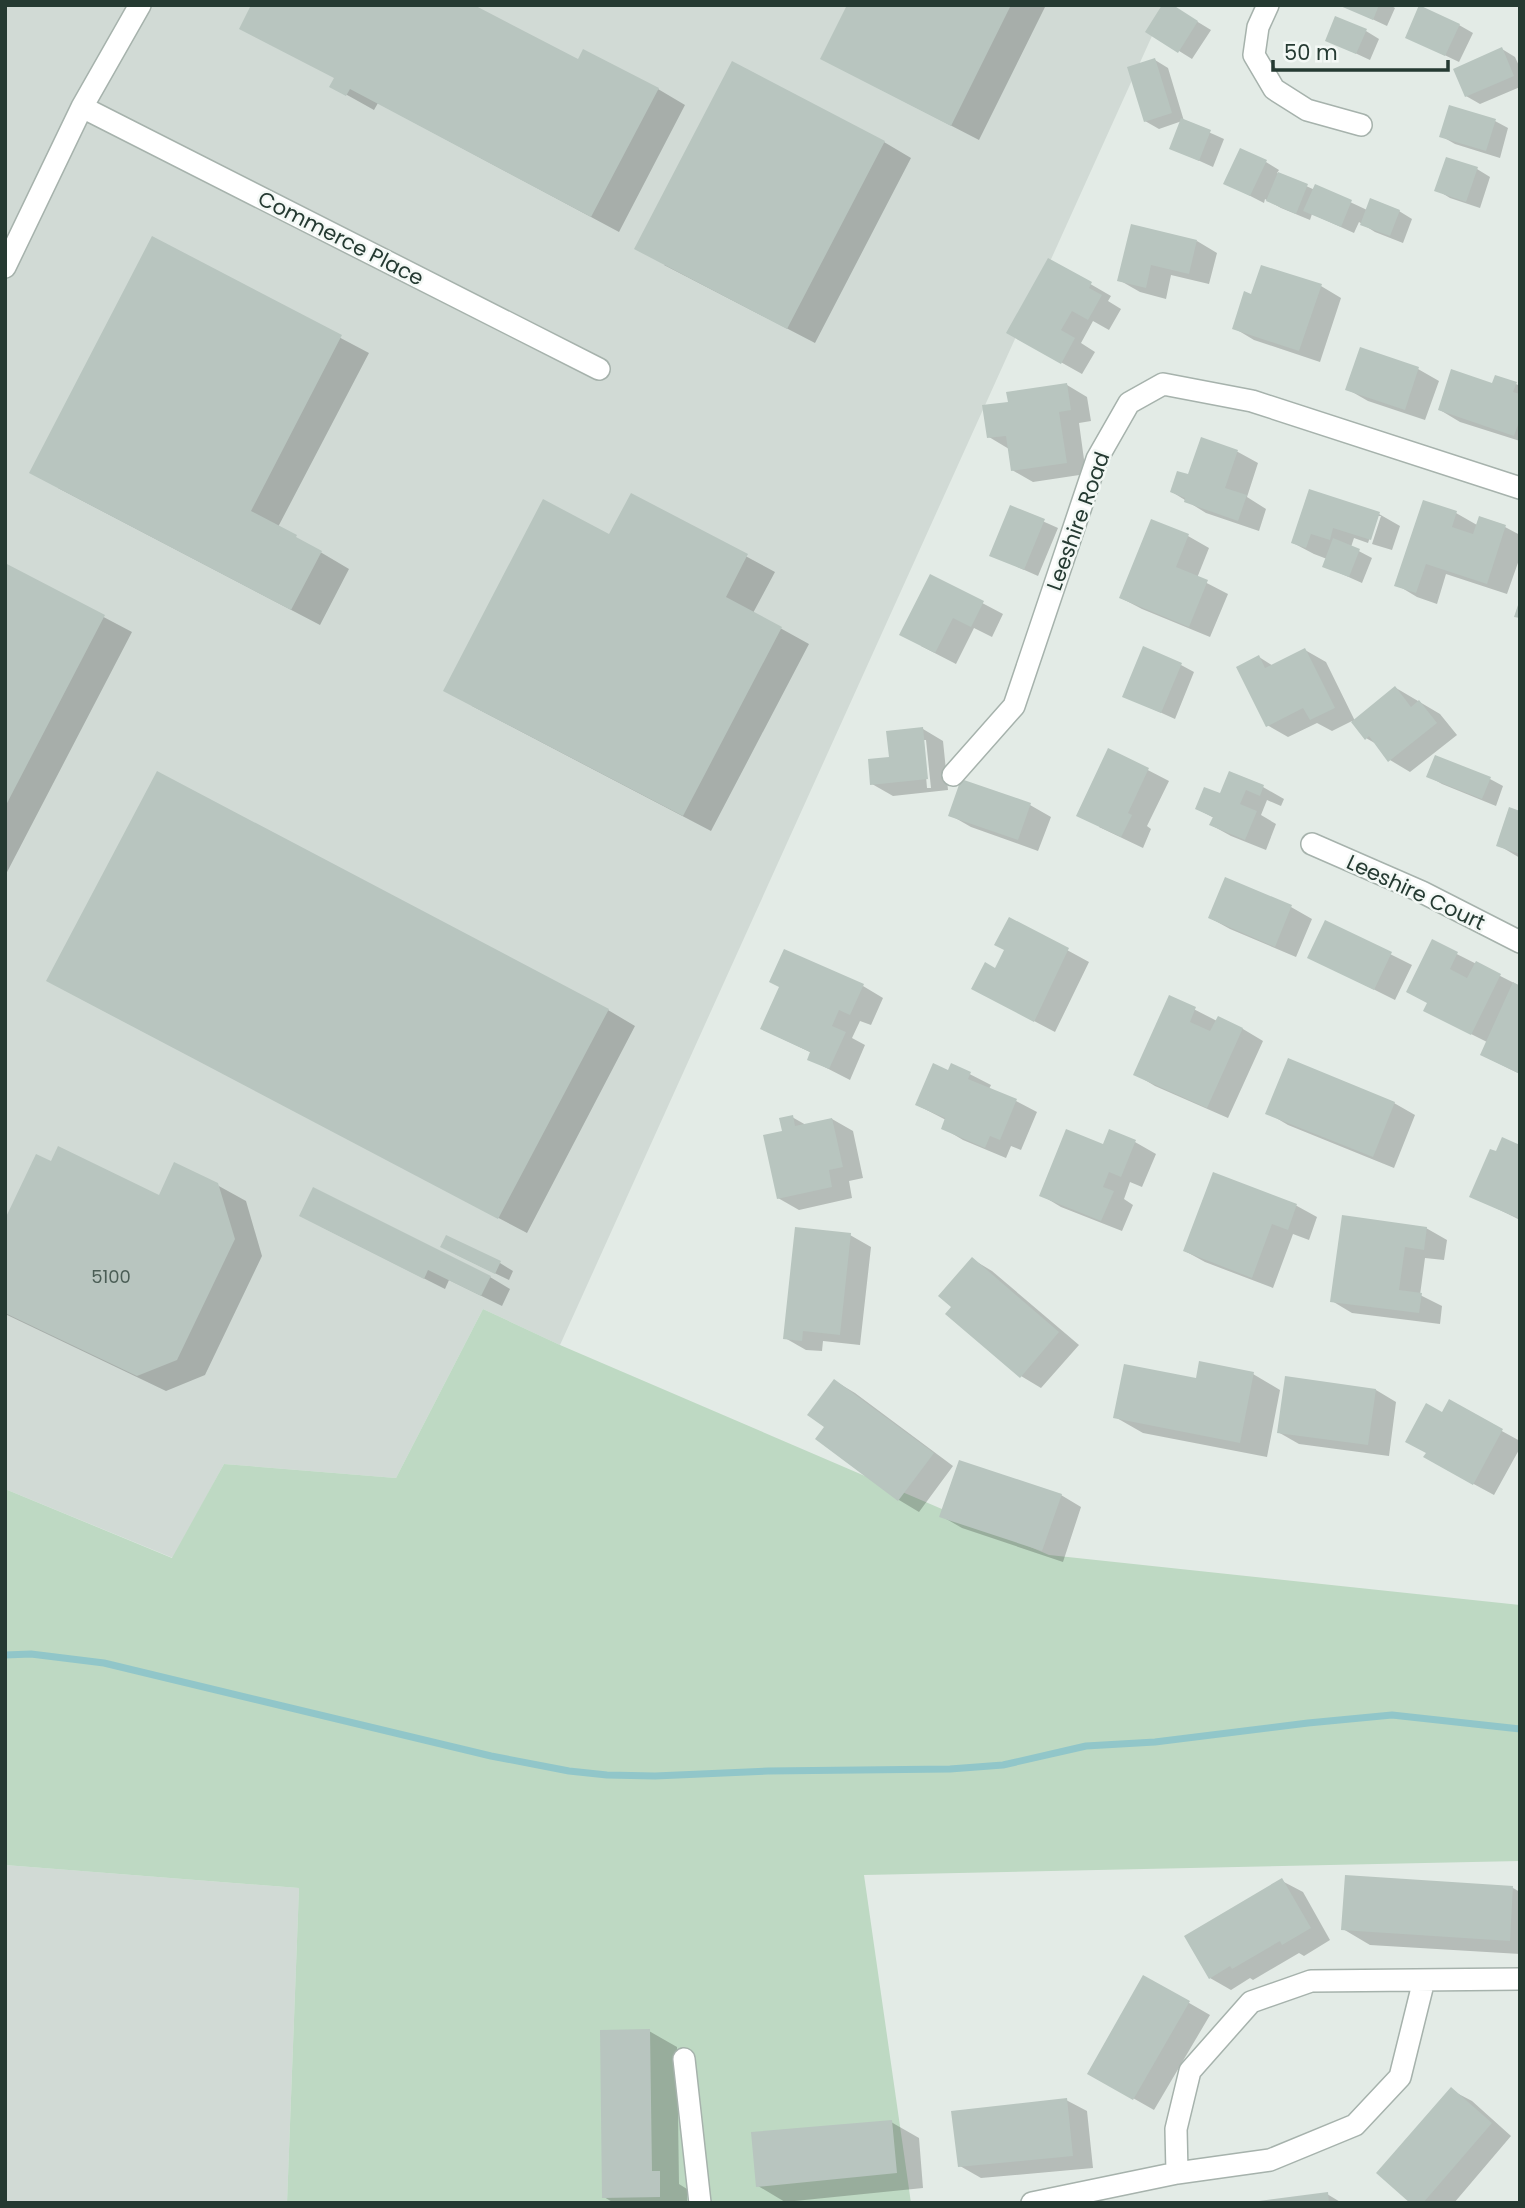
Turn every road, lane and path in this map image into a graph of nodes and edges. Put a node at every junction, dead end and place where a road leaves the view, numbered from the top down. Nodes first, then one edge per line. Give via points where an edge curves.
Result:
1 (140, 5) edge
2 (1268, 5) edge
3 (82, 107) junction
4 (1361, 125) dead end
5 (5, 267) edge
6 (599, 369) dead end
7 (1520, 488) edge
8 (953, 775) dead end
9 (1312, 844) dead end
10 (1520, 942) edge
11 (1520, 1979) edge
12 (1424, 1980) junction
13 (684, 2059) dead end
14 (1177, 2173) junction
15 (700, 2203) edge
16 (1032, 2203) edge

1 - 3 street
2 - 4 street via 1258,27 1254,55 1274,89 1307,110
3 - 5 street
3 - 6 street, Commerce Place
7 - 8 street, Leeshire Road via 1252,401 1163,384 1129,403 1097,459 1014,706
9 - 10 street, Leeshire Court
11 - 12 street
12 - 14 street via 1400,2077 1355,2125 1270,2160
12 - 14 street via 1311,1981 1251,2003 1190,2071 1176,2129
13 - 15 street
14 - 16 street

